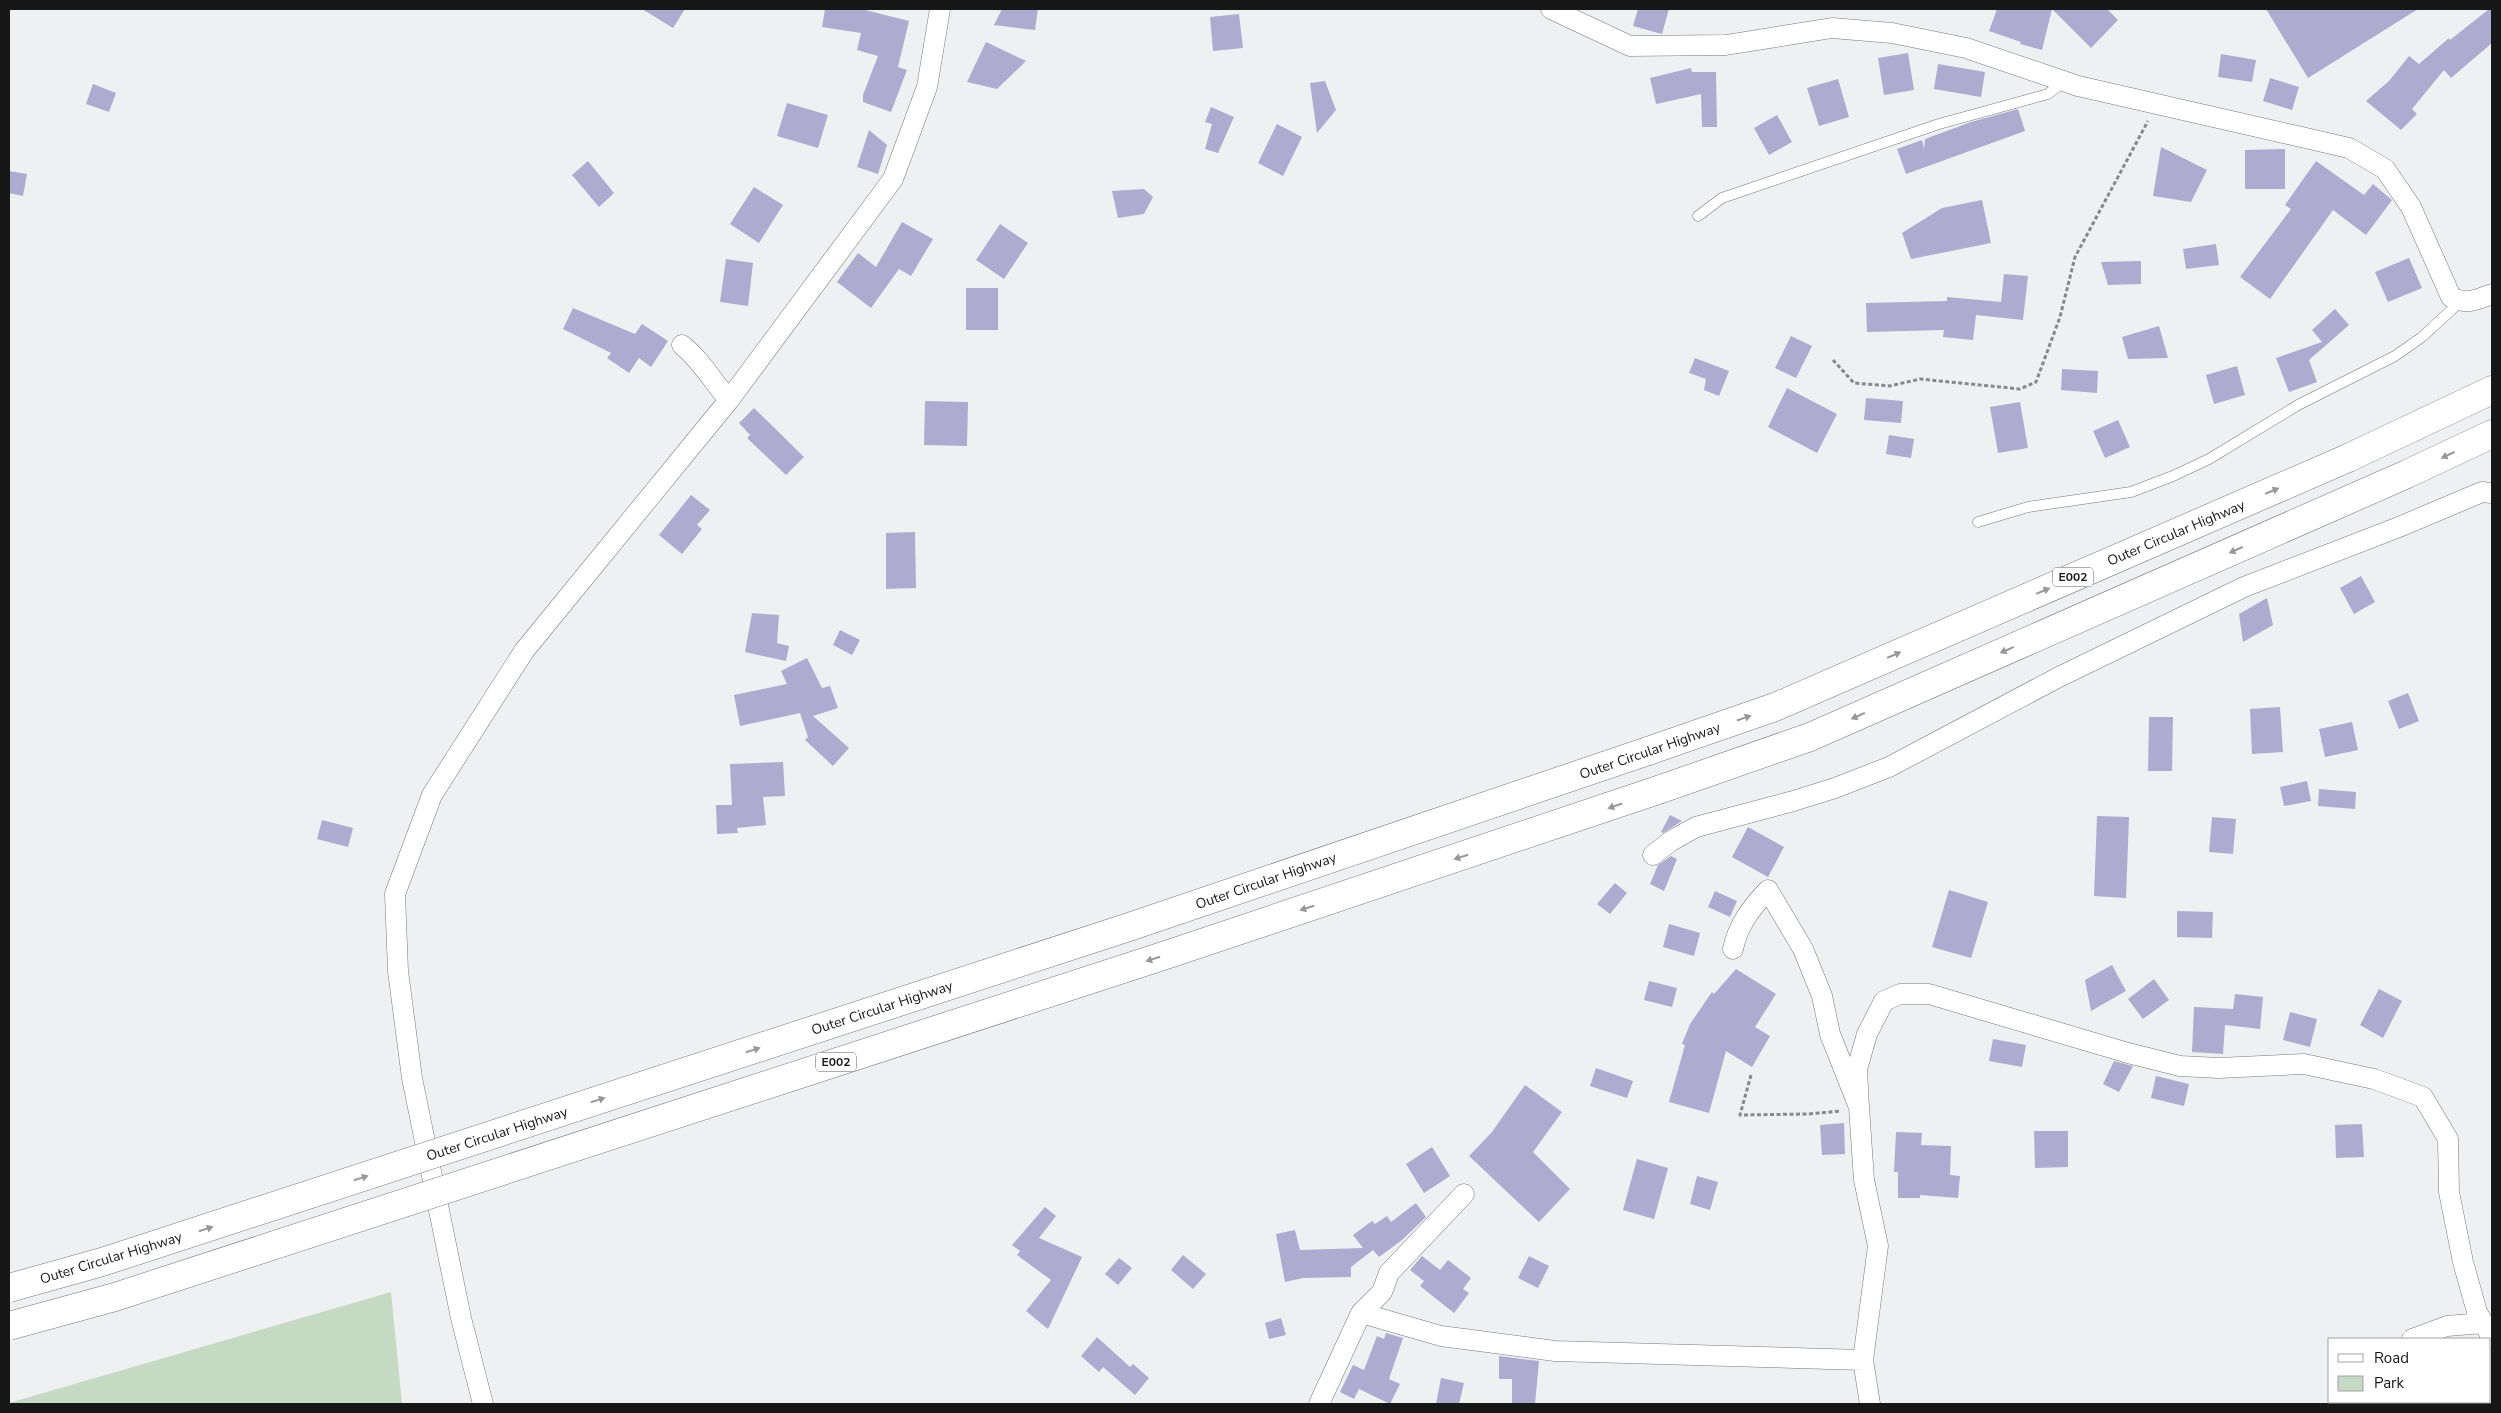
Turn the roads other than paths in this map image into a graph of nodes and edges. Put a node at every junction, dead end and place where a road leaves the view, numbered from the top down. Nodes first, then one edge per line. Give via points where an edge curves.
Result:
1 (940, 9) edge
2 (1551, 9) edge
3 (2064, 81) junction
4 (1698, 216) dead end
5 (2492, 294) edge
6 (2460, 302) junction
7 (682, 345) dead end
8 (2492, 390) edge
9 (729, 400) junction
10 (2492, 434) edge
11 (2492, 493) edge
12 (1978, 522) dead end
13 (1653, 855) dead end
14 (1733, 949) dead end
15 (1859, 1107) junction
16 (1464, 1194) dead end
17 (9, 1288) edge
18 (1361, 1313) junction
19 (9, 1326) edge
20 (2488, 1330) edge
21 (2415, 1338) edge
22 (1863, 1360) junction
23 (483, 1404) edge
24 (1319, 1404) edge
25 (1870, 1404) edge

1 - 9 street via 927,87 893,179
2 - 3 street via 1630,46 1726,45 1832,28 1892,33 1966,48
3 - 4 lane via 2048,94 1938,124 1722,198
3 - 6 street via 2349,148 2386,169 2411,207 2451,297
5 - 6 street
6 - 12 lane via 2395,356 2298,405 2209,459 2173,476 2130,492 2028,507
7 - 9 street via 695,355
17 -> 8 highway, Outer Circular Highway / E002, bridge via 102,1262 1129,927 1775,707 2348,458
9 - 23 street via 524,651 432,794 395,894 398,971 412,1078 461,1318
10 -> 19 highway, E002, bridge via 1810,737 1178,951 115,1297
11 - 13 street via 2482,492 2244,587 2059,677 1889,766 1799,799 1696,827
14 - 15 street via 1736,933 1750,909 1768,890 1803,949 1822,996 1830,1034
15 - 20 street via 1857,1069 1867,1034 1884,1001 1900,994 1929,994 2180,1066 2219,1068 2304,1064 2374,1078 2423,1097 2448,1139 2449,1192 2463,1262 2477,1312
15 - 22 street via 1864,1180 1878,1246
16 - 18 street via 1389,1273 1382,1292
18 - 22 street via 1441,1336 1555,1351
18 - 24 street
20 - 21 street via 2447,1326
22 - 25 street

